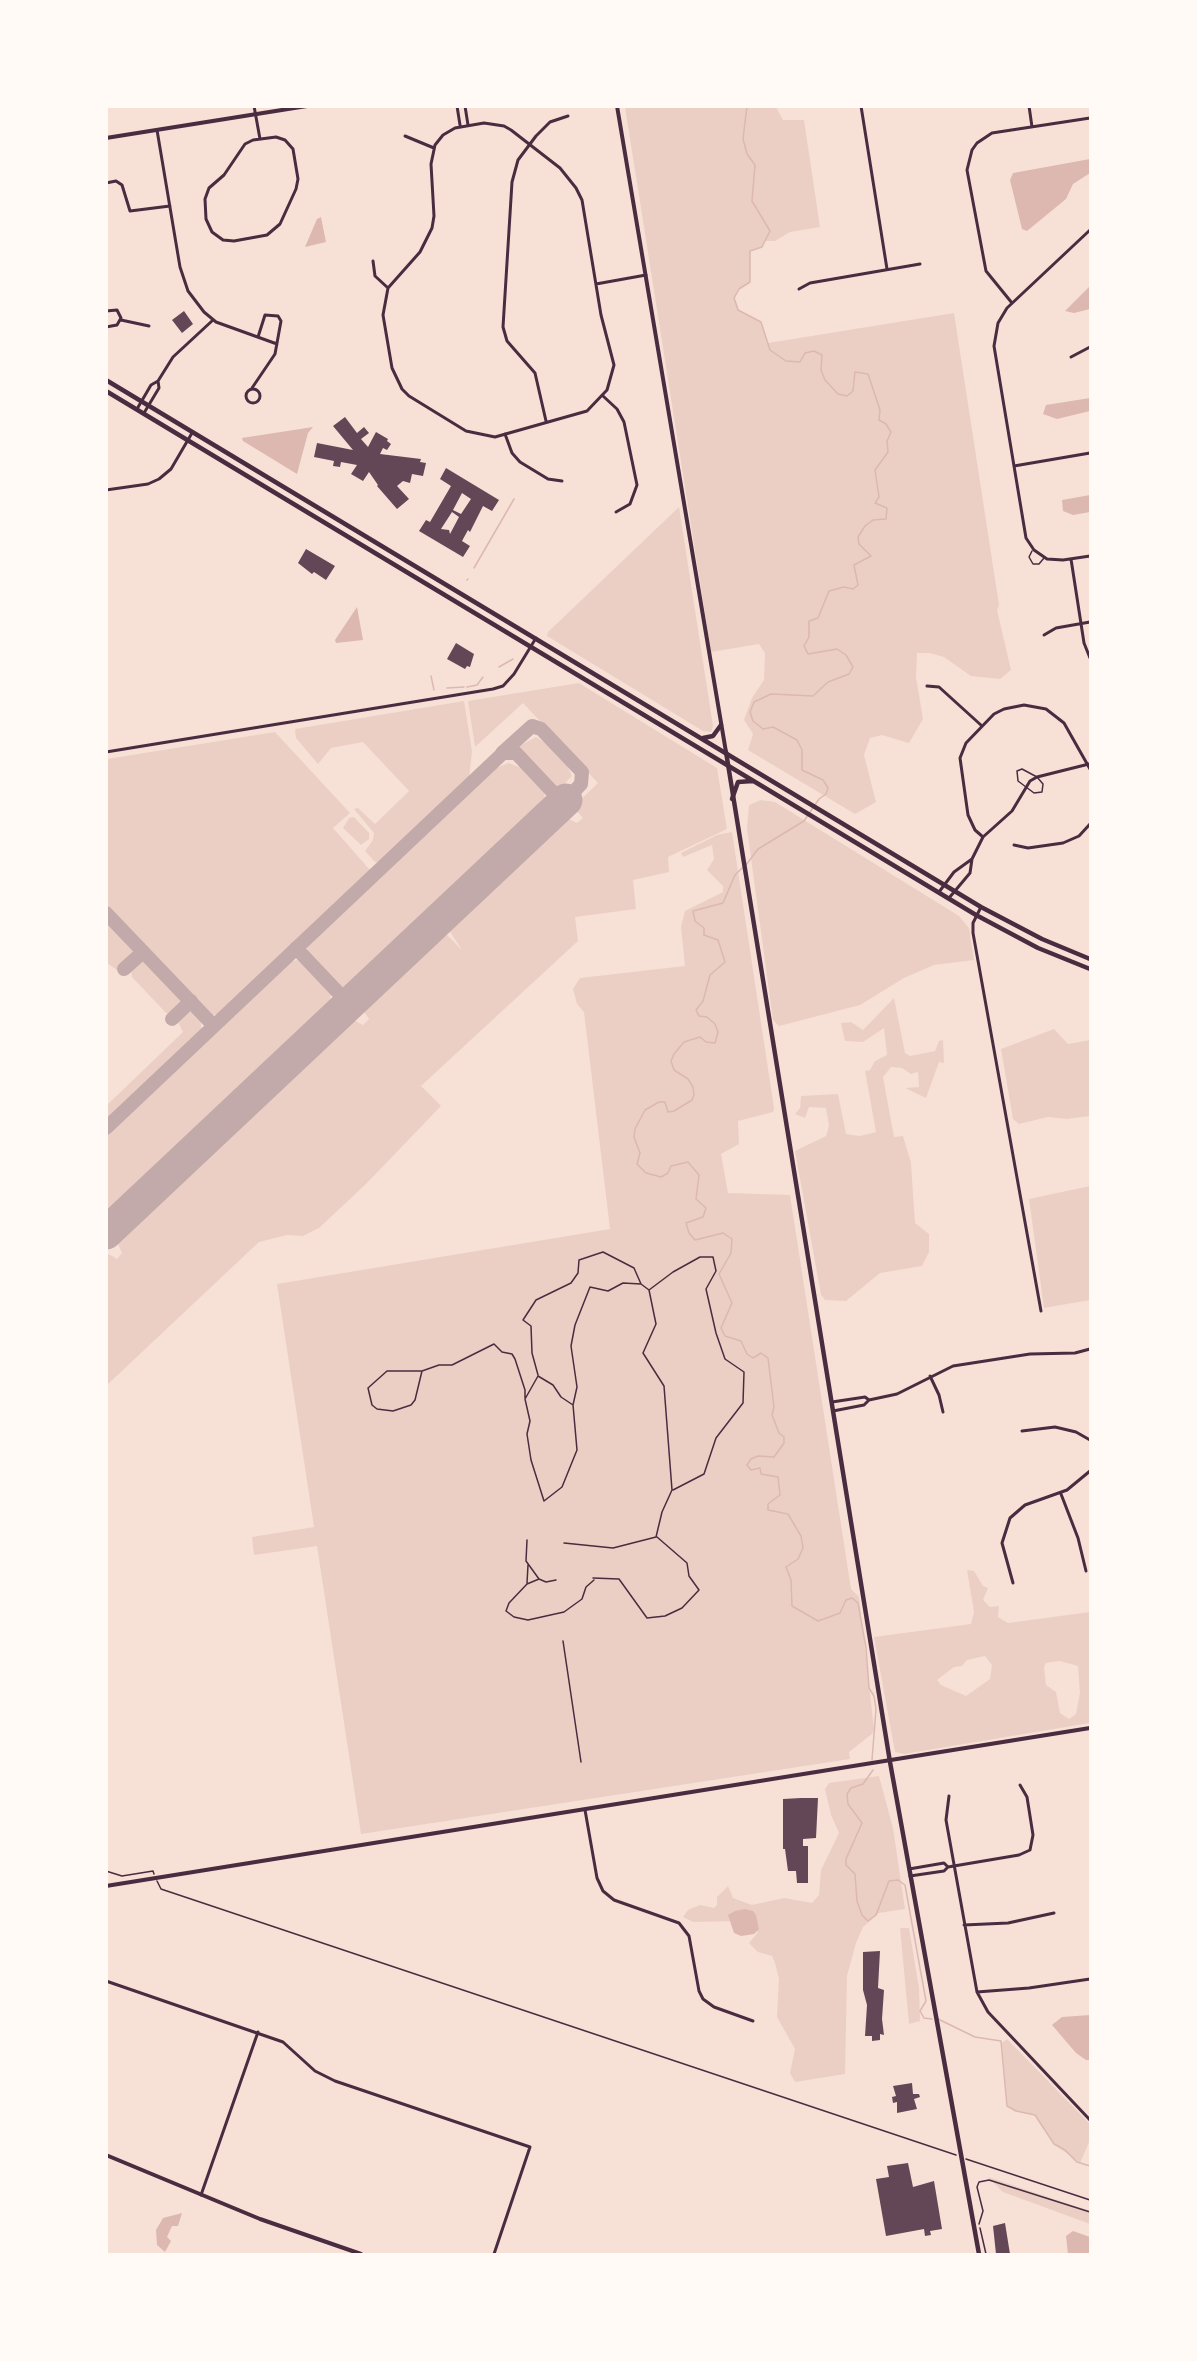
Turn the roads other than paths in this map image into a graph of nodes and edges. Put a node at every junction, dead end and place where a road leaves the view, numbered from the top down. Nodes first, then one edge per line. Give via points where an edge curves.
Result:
1 (254, 106) edge
2 (307, 106) edge
3 (457, 106) edge
4 (465, 106) edge
5 (617, 106) edge
6 (861, 106) edge
7 (1029, 106) edge
8 (256, 115) junction
9 (568, 116) dead end
10 (1090, 118) edge
11 (468, 125) junction
12 (460, 126) junction
13 (1032, 127) junction
14 (157, 130) junction
15 (405, 136) dead end
16 (106, 138) edge
17 (260, 139) junction
18 (530, 144) junction
19 (434, 148) junction
20 (106, 183) edge
21 (170, 206) junction
22 (1090, 230) edge
23 (373, 261) dead end
24 (920, 264) dead end
25 (887, 269) junction
26 (646, 275) junction
27 (596, 284) junction
28 (388, 288) junction
29 (799, 289) dead end
30 (1012, 303) junction
31 (106, 311) edge
32 (121, 320) junction
33 (213, 320) junction
34 (149, 326) dead end
35 (106, 327) edge
36 (258, 338) junction
37 (277, 344) junction
38 (1090, 347) edge
39 (1071, 357) dead end
40 (106, 380) edge
41 (158, 381) junction
42 (252, 388) junction
43 (106, 391) edge
44 (603, 396) junction
45 (142, 401) junction
46 (149, 405) junction
47 (137, 409) junction
48 (144, 413) junction
49 (546, 421) junction
50 (193, 432) junction
51 (506, 434) junction
52 (188, 440) junction
53 (1090, 453) edge
54 (1014, 466) junction
55 (562, 482) dead end
56 (106, 490) edge
57 (616, 512) dead end
58 (1034, 550) junction
59 (1090, 556) edge
60 (1044, 558) junction
61 (1071, 559) junction
62 (1090, 622) edge
63 (1082, 624) junction
64 (1044, 635) dead end
65 (536, 638) junction
66 (532, 645) junction
67 (1090, 658) edge
68 (927, 686) dead end
69 (721, 725) junction
70 (982, 726) junction
71 (703, 738) junction
72 (106, 752) edge
73 (726, 752) junction
74 (1090, 763) edge
75 (727, 764) junction
76 (1090, 770) edge
77 (1037, 777) junction
78 (756, 781) junction
79 (1025, 786) junction
80 (732, 799) junction
81 (1090, 827) edge
82 (983, 837) junction
83 (1014, 846) dead end
84 (972, 859) junction
85 (945, 885) junction
86 (954, 890) junction
87 (939, 892) junction
88 (949, 898) junction
89 (981, 907) junction
90 (976, 915) junction
91 (1090, 959) edge
92 (1090, 969) edge
93 (1041, 1311) dead end
94 (1090, 1349) edge
95 (930, 1376) junction
96 (869, 1400) junction
97 (832, 1402) junction
98 (833, 1411) junction
99 (943, 1412) dead end
100 (1022, 1431) dead end
101 (1090, 1440) edge
102 (1090, 1471) edge
103 (1060, 1494) junction
104 (1086, 1571) dead end
105 (1013, 1583) dead end
106 (1090, 1728) edge
107 (890, 1762) junction
108 (1020, 1785) dead end
109 (949, 1796) dead end
110 (585, 1810) junction
111 (953, 1866) junction
112 (948, 1867) junction
113 (909, 1869) junction
114 (910, 1875) junction
115 (106, 1886) edge
116 (1054, 1913) dead end
117 (964, 1925) junction
118 (1090, 1979) edge
119 (106, 1981) edge
120 (977, 1992) junction
121 (753, 2021) dead end
122 (258, 2032) junction
123 (1090, 2120) edge
124 (106, 2155) edge
125 (201, 2194) junction
126 (361, 2254) edge
127 (494, 2254) edge
128 (979, 2254) edge

1 - 8 street
2 - 8 street
3 - 12 street
4 - 11 street
5 - 26 street
6 - 25 street
7 - 13 street
8 - 14 street
8 - 17 street
9 - 18 street via 550,122
10 - 13 street
11 - 12 street
11 - 18 street via 504,126
12 - 19 street via 443,135
13 - 30 street via 992,133 976,143 968,160 986,271
14 - 16 street
14 - 21 street
15 - 19 street
17 - 17 street via 276,137 292,146 298,184 273,232 231,241 218,237 206,219 206,193 224,175 242,147
18 - 27 street via 560,168 582,200
18 - 49 street via 513,174 507,295 502,321 507,340 535,373
19 - 28 street via 434,216 430,236
20 - 21 street via 122,185 130,211
21 - 33 street via 182,278 196,303
22 - 30 street
23 - 28 street via 375,276
24 - 25 street
25 - 29 street via 810,282
26 - 27 street
26 - 69 street
27 - 44 street via 614,365
28 - 51 street via 383,315 392,368 402,389 473,434
30 - 54 street via 998,323 994,346
31 - 32 street via 117,310
32 - 34 street
32 - 35 street
33 - 36 street
33 - 41 street via 173,357
36 - 37 street
36 - 37 street via 265,315 275,315 281,321
37 - 42 street via 273,359
38 - 39 street
40 - 45 main road
41 - 45 street via 153,382
41 - 46 street via 159,388
42 - 42 street via 246,396 255,403 261,398
43 - 47 main road
44 - 49 street via 587,411
44 - 57 street via 624,422 637,485 630,504
45 - 46 main road
45 - 47 street
46 - 48 street
46 - 50 main road
47 - 48 main road
48 - 52 main road
49 - 51 street
50 - 52 street
50 - 65 main road
51 - 55 street via 512,453 520,462 548,479
52 - 56 street via 171,469 159,480
52 - 66 main road
53 - 54 street
54 - 58 street via 1025,534
58 - 60 street
58 - 60 lane via 1029,557 1033,564
59 - 61 street
60 - 61 street
61 - 63 street
62 - 63 street
63 - 64 street via 1056,628
63 - 67 street
65 - 66 street
65 - 71 main road
66 - 72 street via 513,676 493,689
66 - 75 main road
68 - 70 street via 943,690
69 - 71 main road via 714,736
69 - 73 street
70 - 74 street via 994,714 1013,706 1046,709 1064,723
70 - 82 street via 966,743 960,764 969,819
71 - 73 main road
73 - 75 main road
73 - 85 main road
74 - 76 street
74 - 77 street
75 - 78 main road
75 - 80 main road
77 - 79 street
77 - 79 lane via 1043,784 1042,792 1034,793
77 - 79 lane via 1025,769 1017,771 1017,778
78 - 80 main road via 741,780
78 - 87 main road
79 - 82 street via 1012,811
80 - 97 main road
81 - 83 street via 1063,843
82 - 84 street
84 - 85 street via 954,872
84 - 86 street via 970,873
85 - 86 main road
85 - 87 street
86 - 88 street
86 - 89 main road
87 - 88 main road
88 - 90 main road
89 - 90 street
89 - 91 main road
90 - 92 main road via 1038,948
90 - 93 street via 973,933
94 - 95 street via 953,1366
95 - 96 street via 892,1396
95 - 99 street
96 - 97 street via 865,1397
96 - 98 street via 864,1405
97 - 98 main road
98 - 107 main road
100 - 101 street via 1055,1427
102 - 103 street
103 - 104 street
103 - 105 street via 1025,1505 1007,1521 1002,1543
106 - 107 street
107 - 110 street
107 - 113 main road
108 - 111 street via 1027,1797 1033,1835 1030,1850
109 - 111 street via 945,1812
110 - 115 street
110 - 121 street via 597,1878 603,1891 614,1899 679,1923 689,1936 703,2000
111 - 112 street
111 - 117 street
112 - 113 street via 944,1863
112 - 114 street
113 - 114 main road
114 - 128 main road
116 - 117 street via 1008,1923
117 - 120 street
118 - 120 street
119 - 122 street
120 - 123 street via 988,2012
122 - 125 street
122 - 127 street via 283,2042 324,2077 530,2147
124 - 125 street
125 - 126 street

